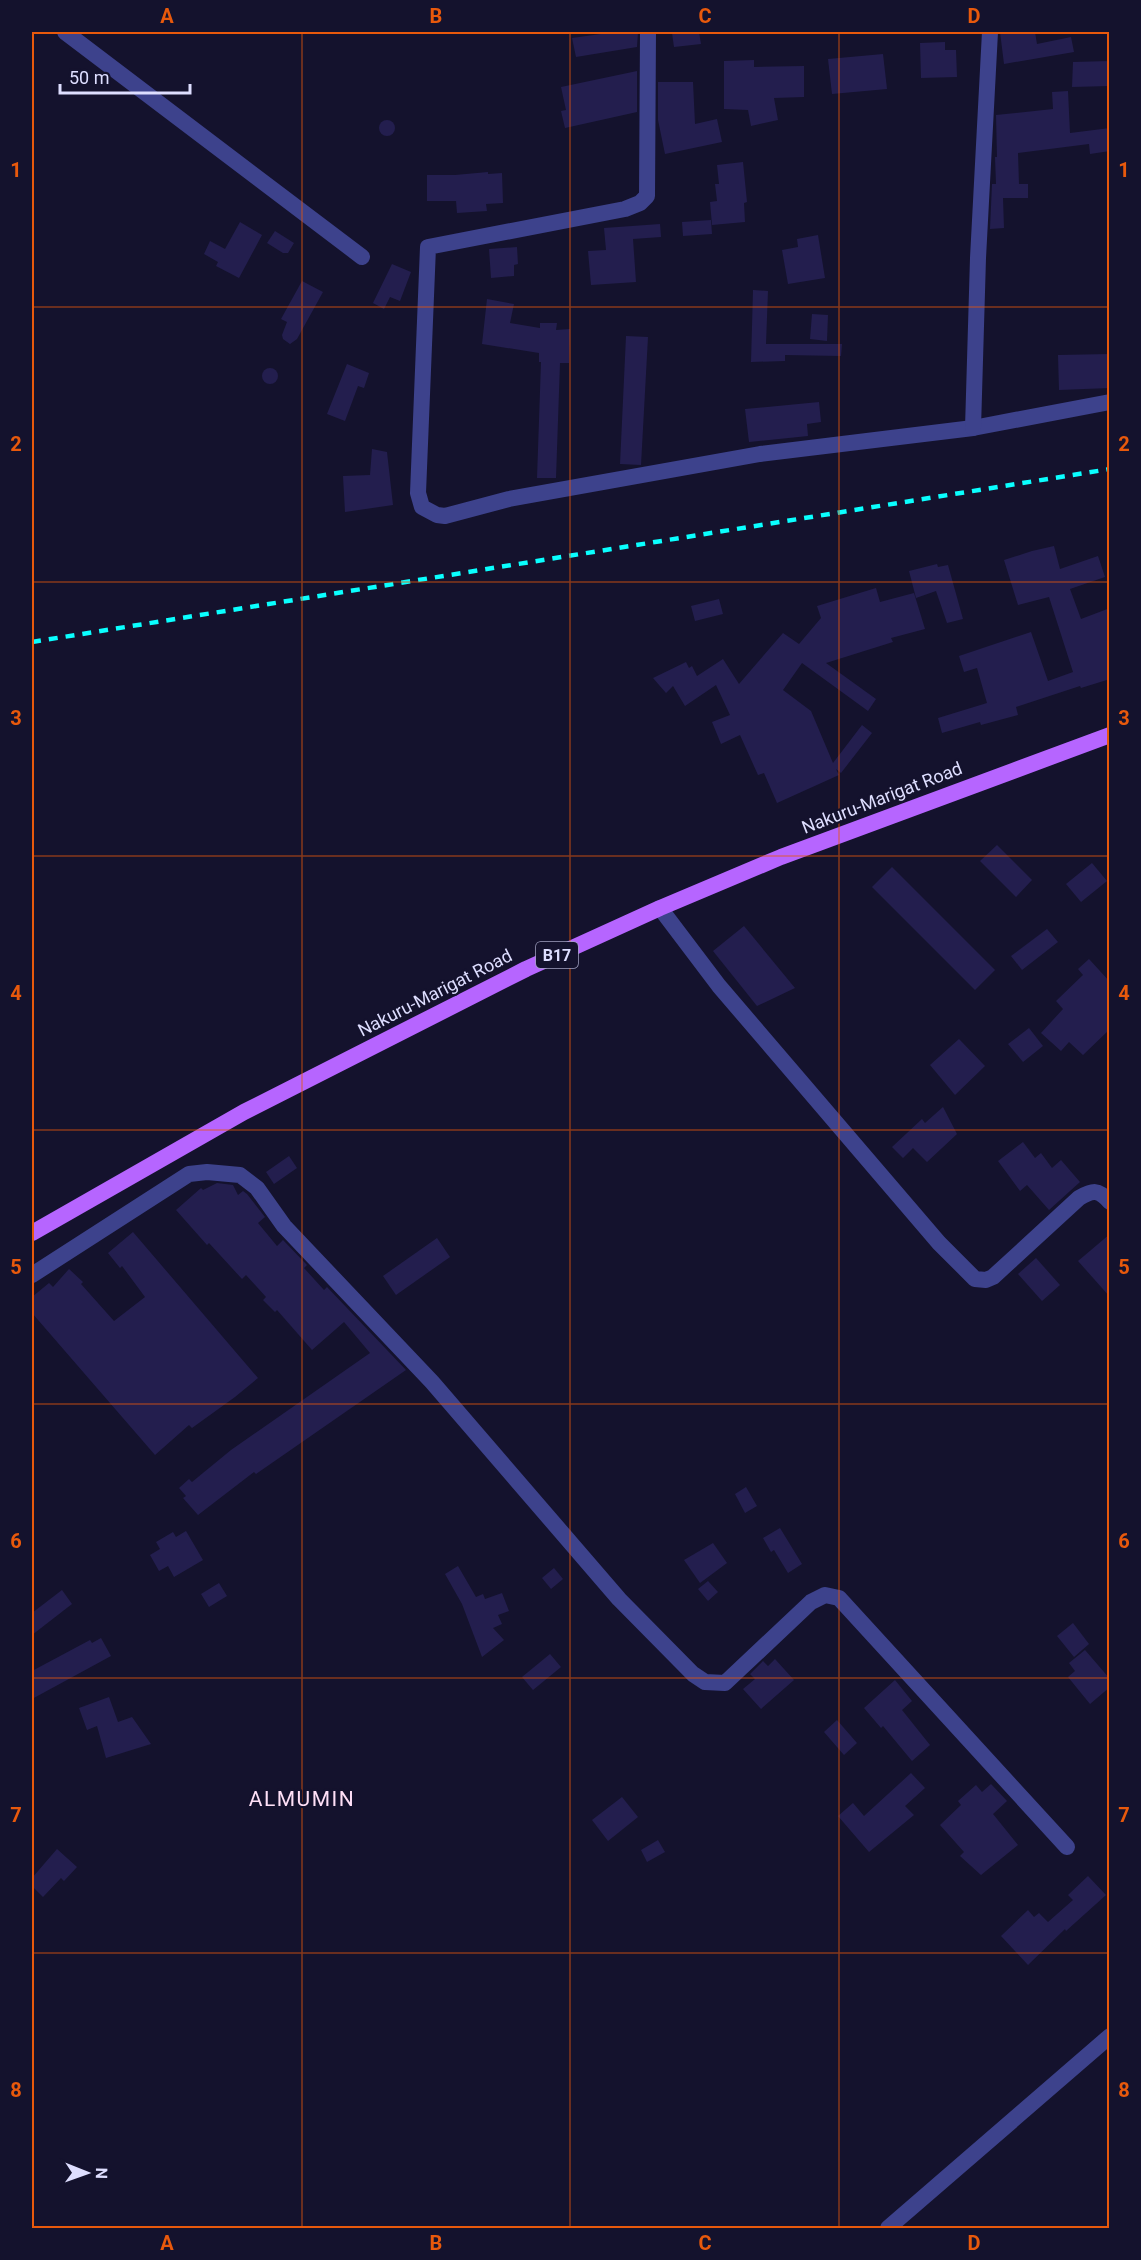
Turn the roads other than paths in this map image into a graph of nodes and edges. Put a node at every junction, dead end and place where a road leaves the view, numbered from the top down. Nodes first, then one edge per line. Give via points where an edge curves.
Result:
1 (65, 32) edge
2 (648, 32) edge
3 (990, 32) edge
4 (362, 258) dead end
5 (1110, 402) edge
6 (973, 428) junction
7 (1110, 735) edge
8 (660, 908) junction
9 (1110, 1202) edge
10 (32, 1233) edge
11 (32, 1275) edge
12 (1067, 1847) dead end
13 (1110, 2036) edge
14 (888, 2229) edge

1 - 4 street
2 - 6 street via 647,196 640,203 428,247 418,493 422,507 445,516 509,499 760,454
3 - 6 street
5 - 6 street
7 - 8 main road, Nakuru-Marigat Road / B17 via 781,857
8 - 9 street via 719,986 939,1243 975,1279 993,1277 1078,1198 1096,1192
8 - 10 main road, Nakuru-Marigat Road / B17 via 526,969 244,1112
11 - 12 street via 189,1174 240,1175 257,1188 284,1226 432,1382 619,1599 693,1674 705,1682 725,1683 811,1602 825,1595 839,1598
13 - 14 street

